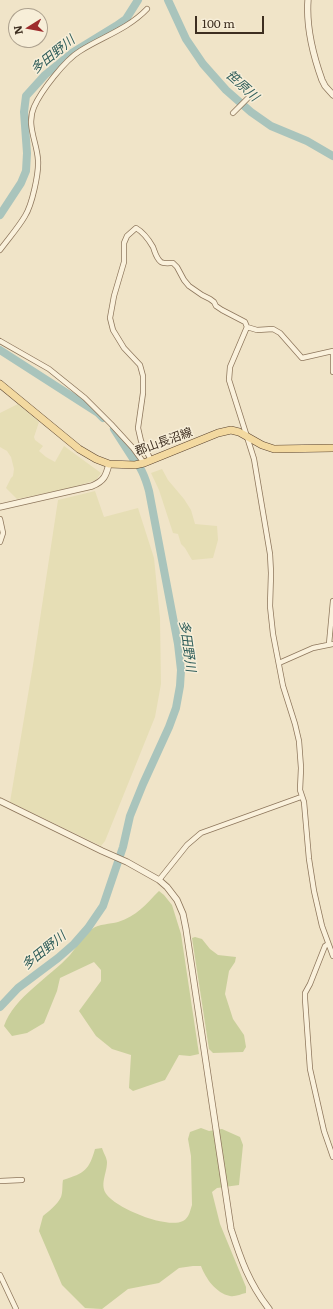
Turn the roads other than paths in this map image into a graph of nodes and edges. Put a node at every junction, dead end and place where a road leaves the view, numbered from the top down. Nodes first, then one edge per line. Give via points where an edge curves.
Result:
1 (308, 0) edge
2 (147, 9) dead end
3 (254, 92) dead end
4 (333, 95) edge
5 (233, 113) dead end
6 (0, 250) edge
7 (247, 327) junction
8 (0, 341) edge
9 (333, 372) edge
10 (0, 384) edge
11 (247, 436) junction
12 (333, 448) edge
13 (151, 460) junction
14 (144, 463) junction
15 (109, 464) junction
16 (0, 507) edge
17 (0, 519) edge
18 (0, 542) edge
19 (333, 601) edge
20 (331, 644) edge
21 (279, 663) junction
22 (301, 796) junction
23 (0, 802) edge
24 (159, 880) junction
25 (328, 944) junction
26 (333, 956) edge
27 (333, 1157) edge
28 (22, 1180) dead end
29 (0, 1181) edge
30 (0, 1275) edge
31 (16, 1309) edge
32 (269, 1309) edge

1 - 4 street via 307,22 310,36 322,80
2 - 6 street via 130,23 79,51 68,60 34,106 30,121 38,160 37,174 25,216
3 - 5 street
7 - 9 street via 276,330 302,358 333,351
7 - 11 street via 229,373
7 - 13 street via 245,322 222,310 189,286 173,263 160,262 139,229 136,228 127,236 124,244 124,262 110,318 112,330 142,370 143,392 138,428 141,442
8 - 14 street via 49,369 85,398 112,424
10 - 15 main road, 郡山長沼線 via 79,449
11 - 12 main road, 郡山長沼線 via 274,449
11 - 13 main road, 郡山長沼線 via 231,430
11 - 21 street via 254,459 270,554 271,624
13 - 14 main road, 郡山長沼線
14 - 15 main road, 郡山長沼線
15 - 16 street via 105,476 92,486
17 - 18 street via 3,533
19 - 20 street
20 - 21 street via 313,648
21 - 22 street via 299,741
22 - 24 street via 201,834 187,845
22 - 25 street via 314,891
23 - 24 street via 127,862
24 - 32 street via 168,887 177,900 184,920 231,1229 249,1278
25 - 26 street
25 - 27 street via 305,992 305,1000 310,1069 324,1131
28 - 29 street
30 - 31 street

